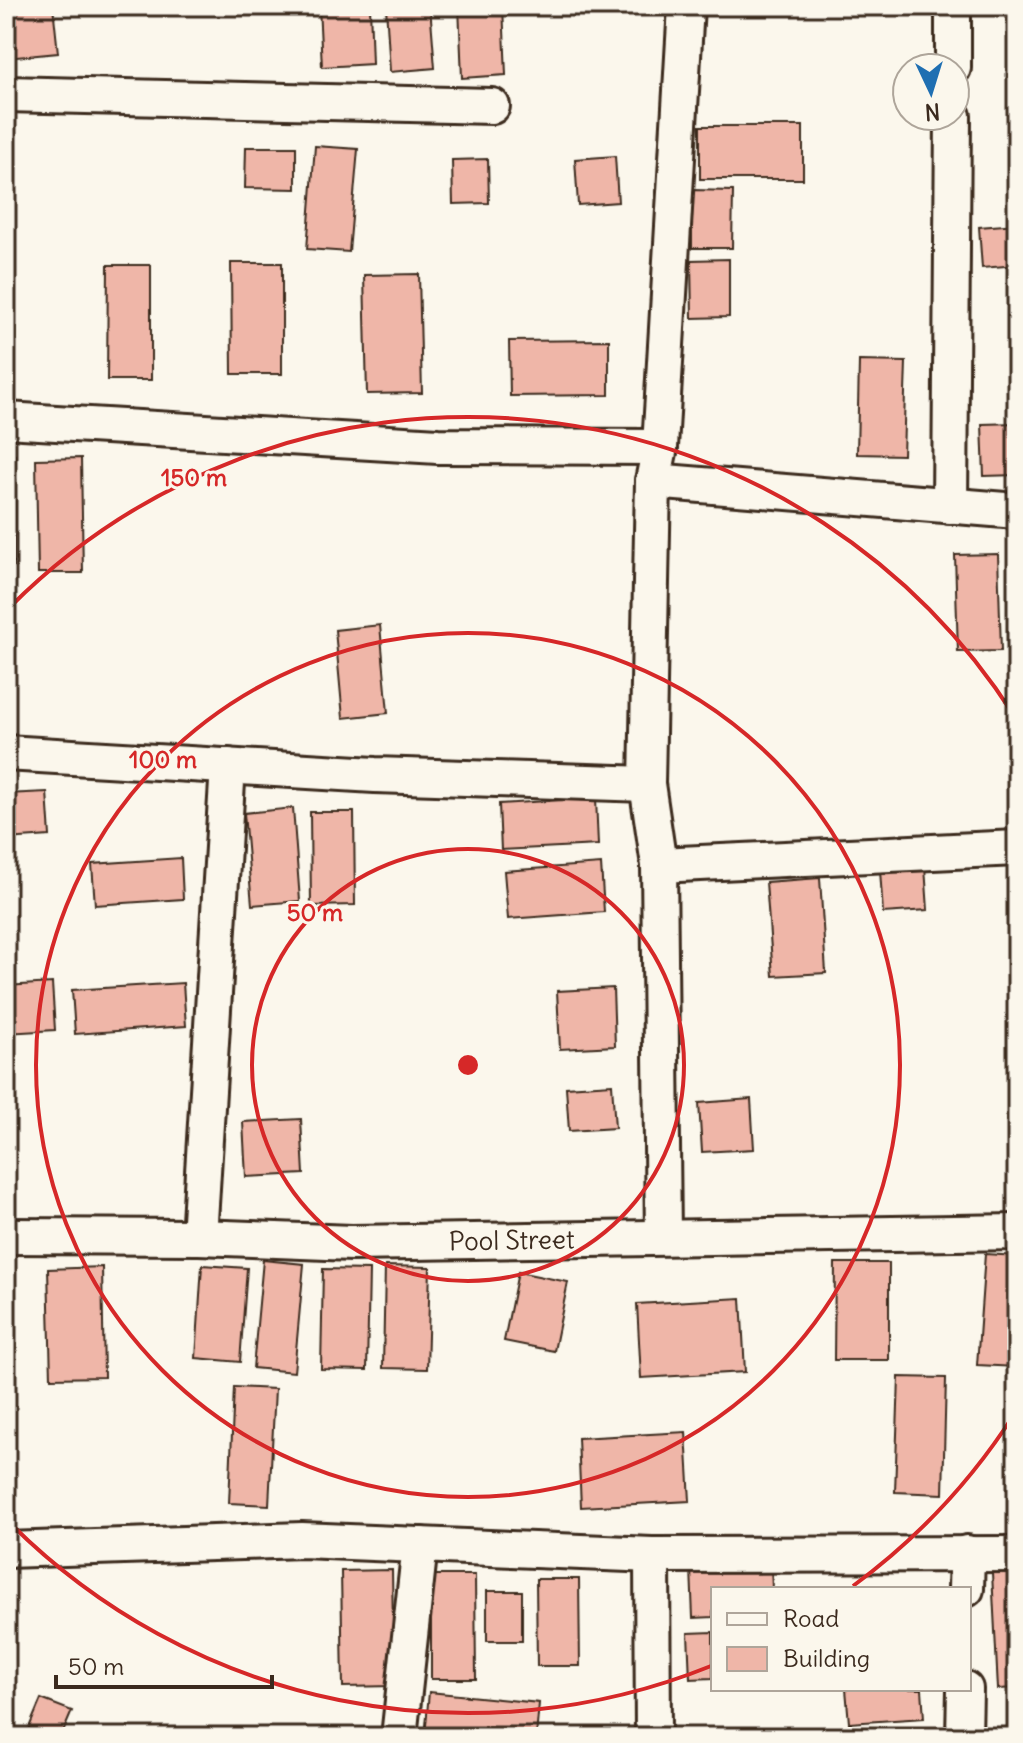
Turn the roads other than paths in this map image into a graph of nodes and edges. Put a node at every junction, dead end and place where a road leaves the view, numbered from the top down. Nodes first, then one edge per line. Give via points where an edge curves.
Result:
1 (686, 6) edge
2 (953, 6) edge
3 (953, 52) edge
4 (6, 94) edge
5 (492, 106) dead end
6 (953, 132) edge
7 (6, 420) edge
8 (660, 447) junction
9 (653, 481) junction
10 (950, 506) junction
11 (1017, 511) edge
12 (6, 753) edge
13 (228, 766) junction
14 (647, 784) junction
15 (1017, 848) edge
16 (659, 865) junction
17 (1017, 1232) edge
18 (6, 1236) edge
19 (199, 1237) junction
20 (663, 1237) junction
21 (420, 1545) junction
22 (6, 1550) edge
23 (967, 1553) junction
24 (1017, 1554) edge
25 (652, 1555) junction
26 (966, 1587) edge
27 (965, 1691) edge
28 (399, 1737) edge
29 (653, 1737) edge
30 (964, 1737) edge

1 - 8 street
2 - 3 street
4 - 5 street
6 - 10 street
7 - 8 street via 438,446
8 - 9 street
9 - 10 street
9 - 14 street
10 - 11 street
12 - 13 street
13 - 14 street
13 - 19 street
14 - 16 street
15 - 16 street
16 - 20 street
17 - 20 street, Pool Street
18 - 19 street, Pool Street
19 - 20 street, Pool Street via 352,1243
21 - 22 street via 302,1540
21 - 25 street
21 - 28 street
23 - 24 street
23 - 25 street
23 - 26 street
25 - 29 street
27 - 30 street

